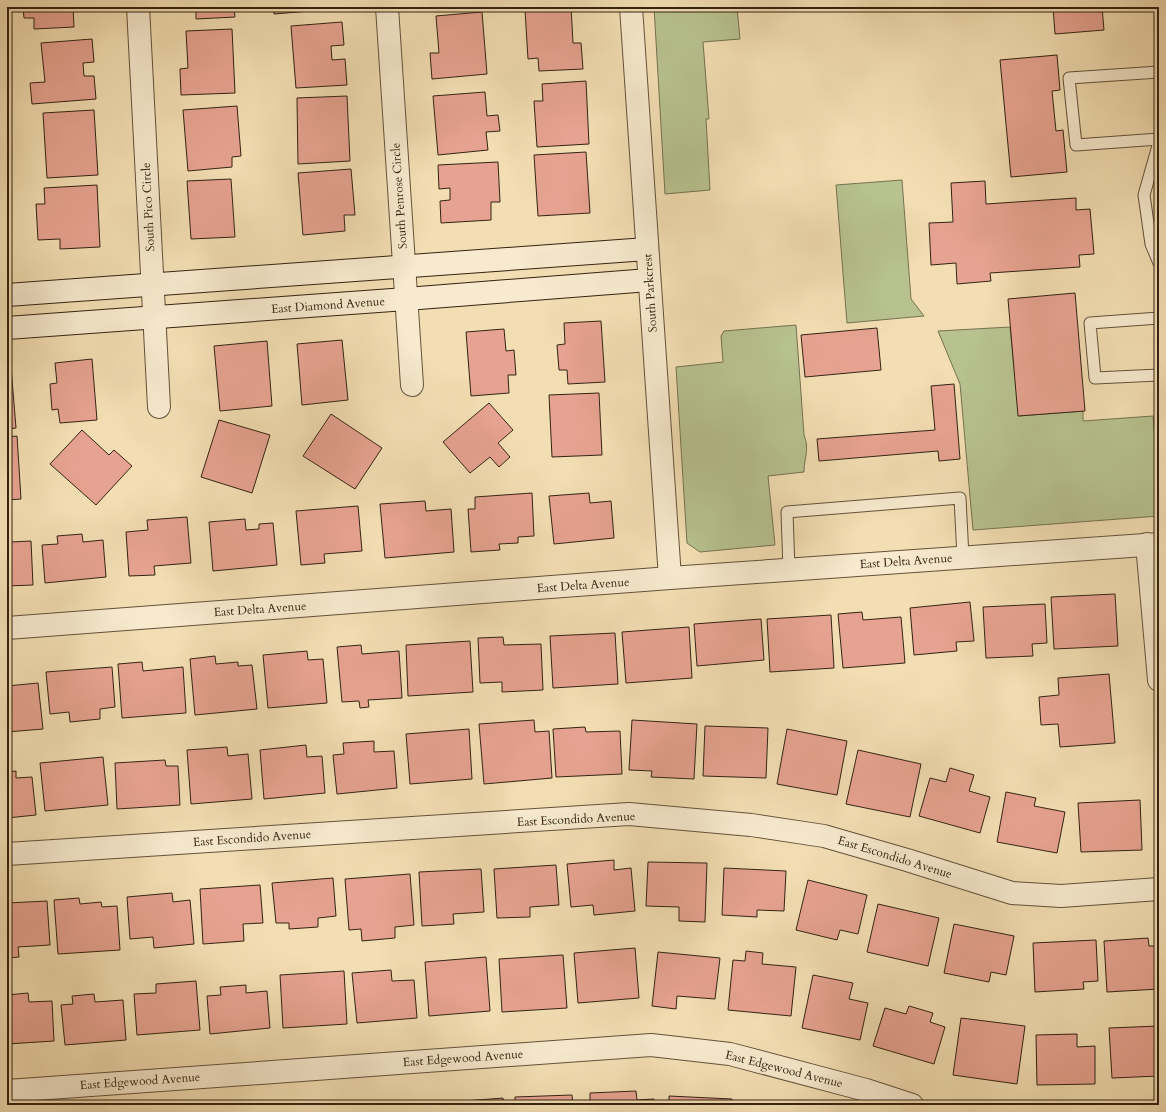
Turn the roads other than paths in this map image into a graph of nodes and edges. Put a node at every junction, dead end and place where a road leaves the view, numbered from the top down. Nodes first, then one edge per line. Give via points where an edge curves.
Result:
1 (138, 7) edge
2 (386, 7) edge
3 (630, 7) edge
4 (1159, 72) edge
5 (1159, 138) edge
6 (1159, 142) edge
7 (647, 249) junction
8 (1159, 263) edge
9 (403, 266) junction
10 (649, 280) junction
11 (152, 284) junction
12 (7, 295) edge
13 (406, 299) junction
14 (154, 318) junction
15 (1159, 318) edge
16 (7, 328) edge
17 (1159, 375) edge
18 (412, 385) dead end
19 (159, 407) dead end
20 (1153, 544) edge
21 (963, 557) junction
22 (789, 570) junction
23 (670, 578) junction
24 (7, 628) edge
25 (1159, 680) edge
26 (7, 854) edge
27 (1159, 890) edge
28 (7, 1091) edge
29 (912, 1105) edge

1 - 11 street, South Pico Circle
2 - 9 street, South Penrose Circle
3 - 7 street, South Parkcrest
4 - 5 lane via 1069,78 1076,145
6 - 8 lane via 1144,196 1151,244
7 - 9 street
7 - 10 street, South Parkcrest
9 - 11 street
9 - 13 street, South Penrose Circle
10 - 13 street, East Diamond Avenue
10 - 23 street, South Parkcrest
11 - 12 street
11 - 14 street, South Pico Circle
13 - 14 street, East Diamond Avenue
13 - 18 street, South Penrose Circle
14 - 16 street, East Diamond Avenue
14 - 19 street, South Pico Circle
15 - 17 lane via 1090,323 1095,378
20 - 21 street, East Delta Avenue
20 - 25 street
21 - 22 street, East Delta Avenue
21 - 22 lane via 960,498 786,512
22 - 23 street, East Delta Avenue
23 - 24 street, East Delta Avenue
26 - 27 street, East Escondido Avenue via 629,814 824,836 1012,893 1062,896
28 - 29 street, East Edgewood Avenue via 651,1044 730,1054 866,1090

